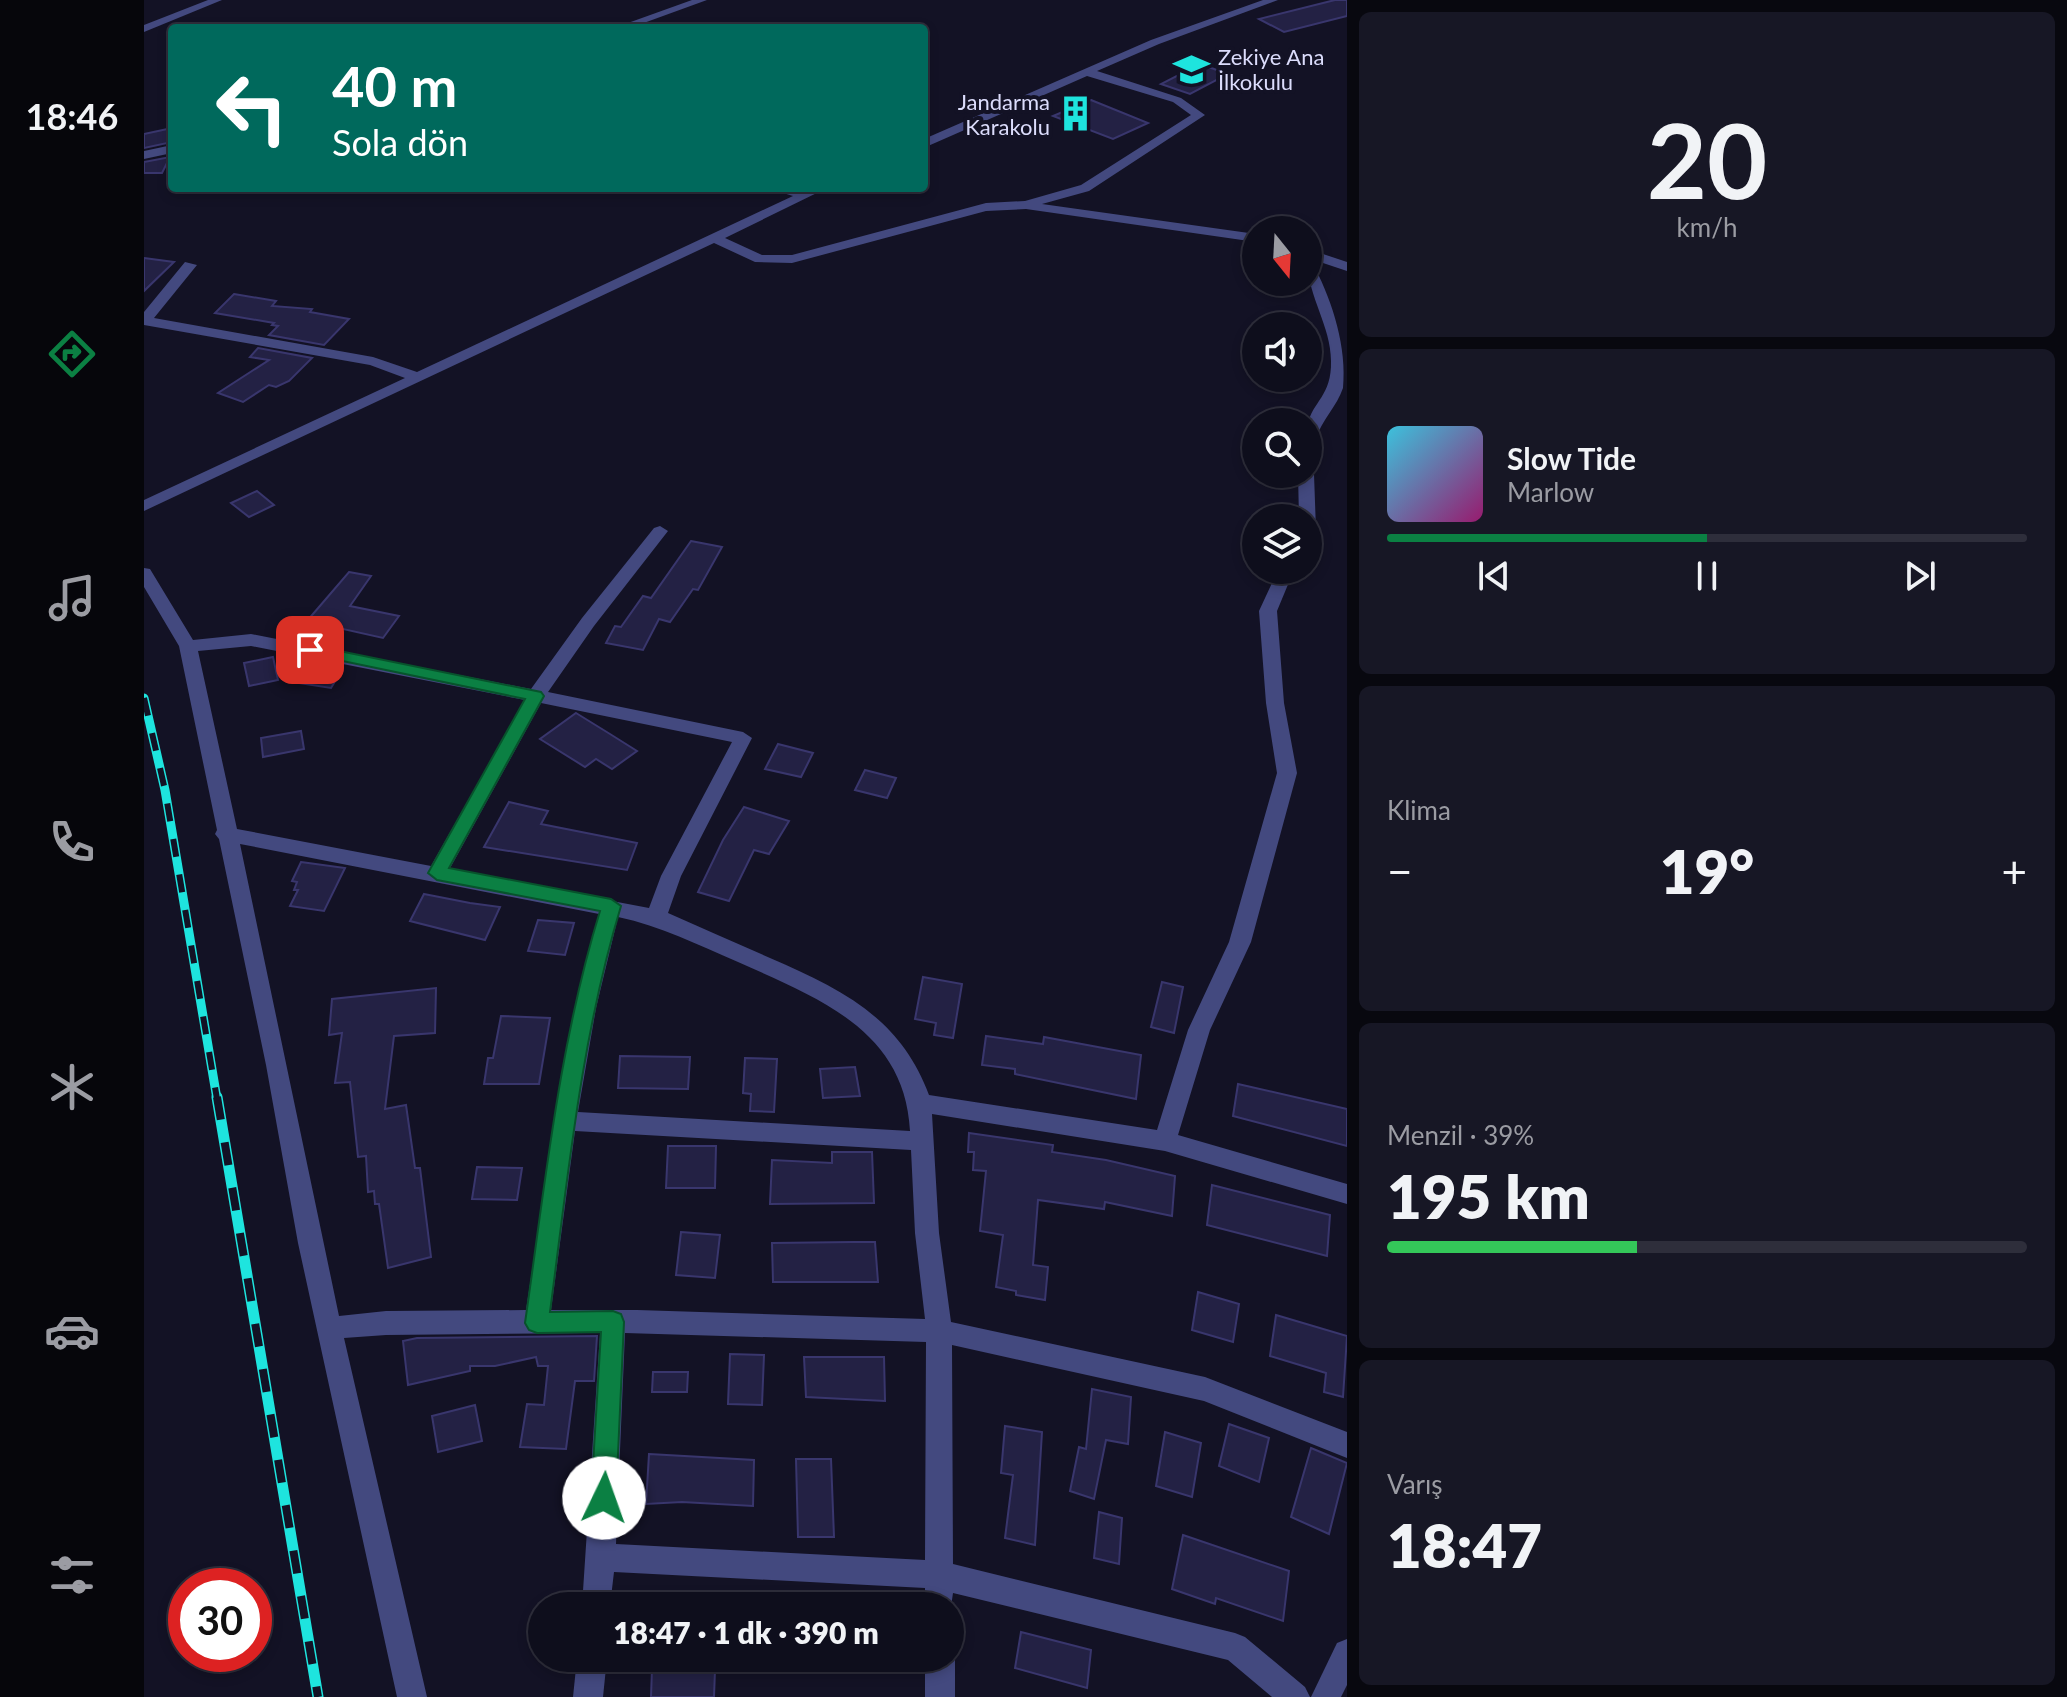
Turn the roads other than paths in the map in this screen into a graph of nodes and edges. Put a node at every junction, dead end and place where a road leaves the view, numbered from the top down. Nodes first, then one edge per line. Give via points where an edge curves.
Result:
1 (217, 0) edge
2 (702, 0) edge
3 (1273, 0) edge
4 (631, 24) edge
5 (144, 29) edge
6 (1087, 72) junction
7 (928, 141) edge
8 (168, 150) edge
9 (144, 155) edge
10 (791, 192) edge
11 (812, 192) edge
12 (805, 195) junction
13 (1026, 205) junction
14 (1242, 236) edge
15 (712, 237) junction
16 (1322, 258) edge
17 (190, 265) dead end
18 (1347, 267) edge
19 (1322, 294) edge
20 (144, 321) edge
21 (419, 378) junction
22 (1322, 413) edge
23 (144, 506) edge
24 (660, 531) dead end
25 (144, 573) edge
26 (1280, 584) edge
27 (188, 646) junction
28 (536, 696) junction
29 (225, 834) junction
30 (437, 873) junction
31 (611, 906) junction
32 (656, 917) junction
33 (920, 1103) junction
34 (565, 1121) junction
35 (923, 1141) junction
36 (1165, 1141) junction
37 (1347, 1194) edge
38 (613, 1322) junction
39 (537, 1323) junction
40 (329, 1328) junction
41 (939, 1331) junction
42 (1347, 1445) edge
43 (601, 1557) junction
44 (939, 1575) junction
45 (597, 1592) edge
46 (939, 1592) edge
47 (1347, 1653) edge
48 (591, 1672) edge
49 (940, 1672) edge
50 (412, 1697) edge
51 (588, 1697) edge
52 (940, 1697) edge
53 (1295, 1697) edge
54 (1326, 1697) edge

1 - 5 street
2 - 4 street
3 - 6 street
6 - 7 street
6 - 13 street via 1177,100 1199,115 1085,188
8 - 9 street
10 - 12 street
11 - 12 street
12 - 15 street
13 - 14 street
13 - 15 street via 986,207 792,259 760,259
15 - 21 street
16 - 18 street
17 - 20 street
19 - 22 street via 1344,355 1337,387
20 - 21 street via 373,361
21 - 23 street
24 - 28 street
25 - 27 street
26 - 36 street via 1268,611 1287,773 1240,942 1199,1030
27 - 28 street via 251,640
27 - 29 street
28 - 30 street
28 - 32 street via 743,738 671,876
29 - 30 street
29 - 40 street
30 - 31 street
31 - 32 street
31 - 34 street via 591,973
32 - 33 street via 828,993 860,1015 909,1072
33 - 35 street
33 - 36 street
34 - 35 street
34 - 39 street
35 - 41 street
36 - 37 street
38 - 39 street
38 - 41 street
38 - 43 street
39 - 40 street
40 - 50 street
41 - 42 street via 1205,1389
41 - 44 street
43 - 44 street
43 - 45 street
44 - 46 street
44 - 53 street via 1235,1647
47 - 54 street
48 - 51 street
49 - 52 street

